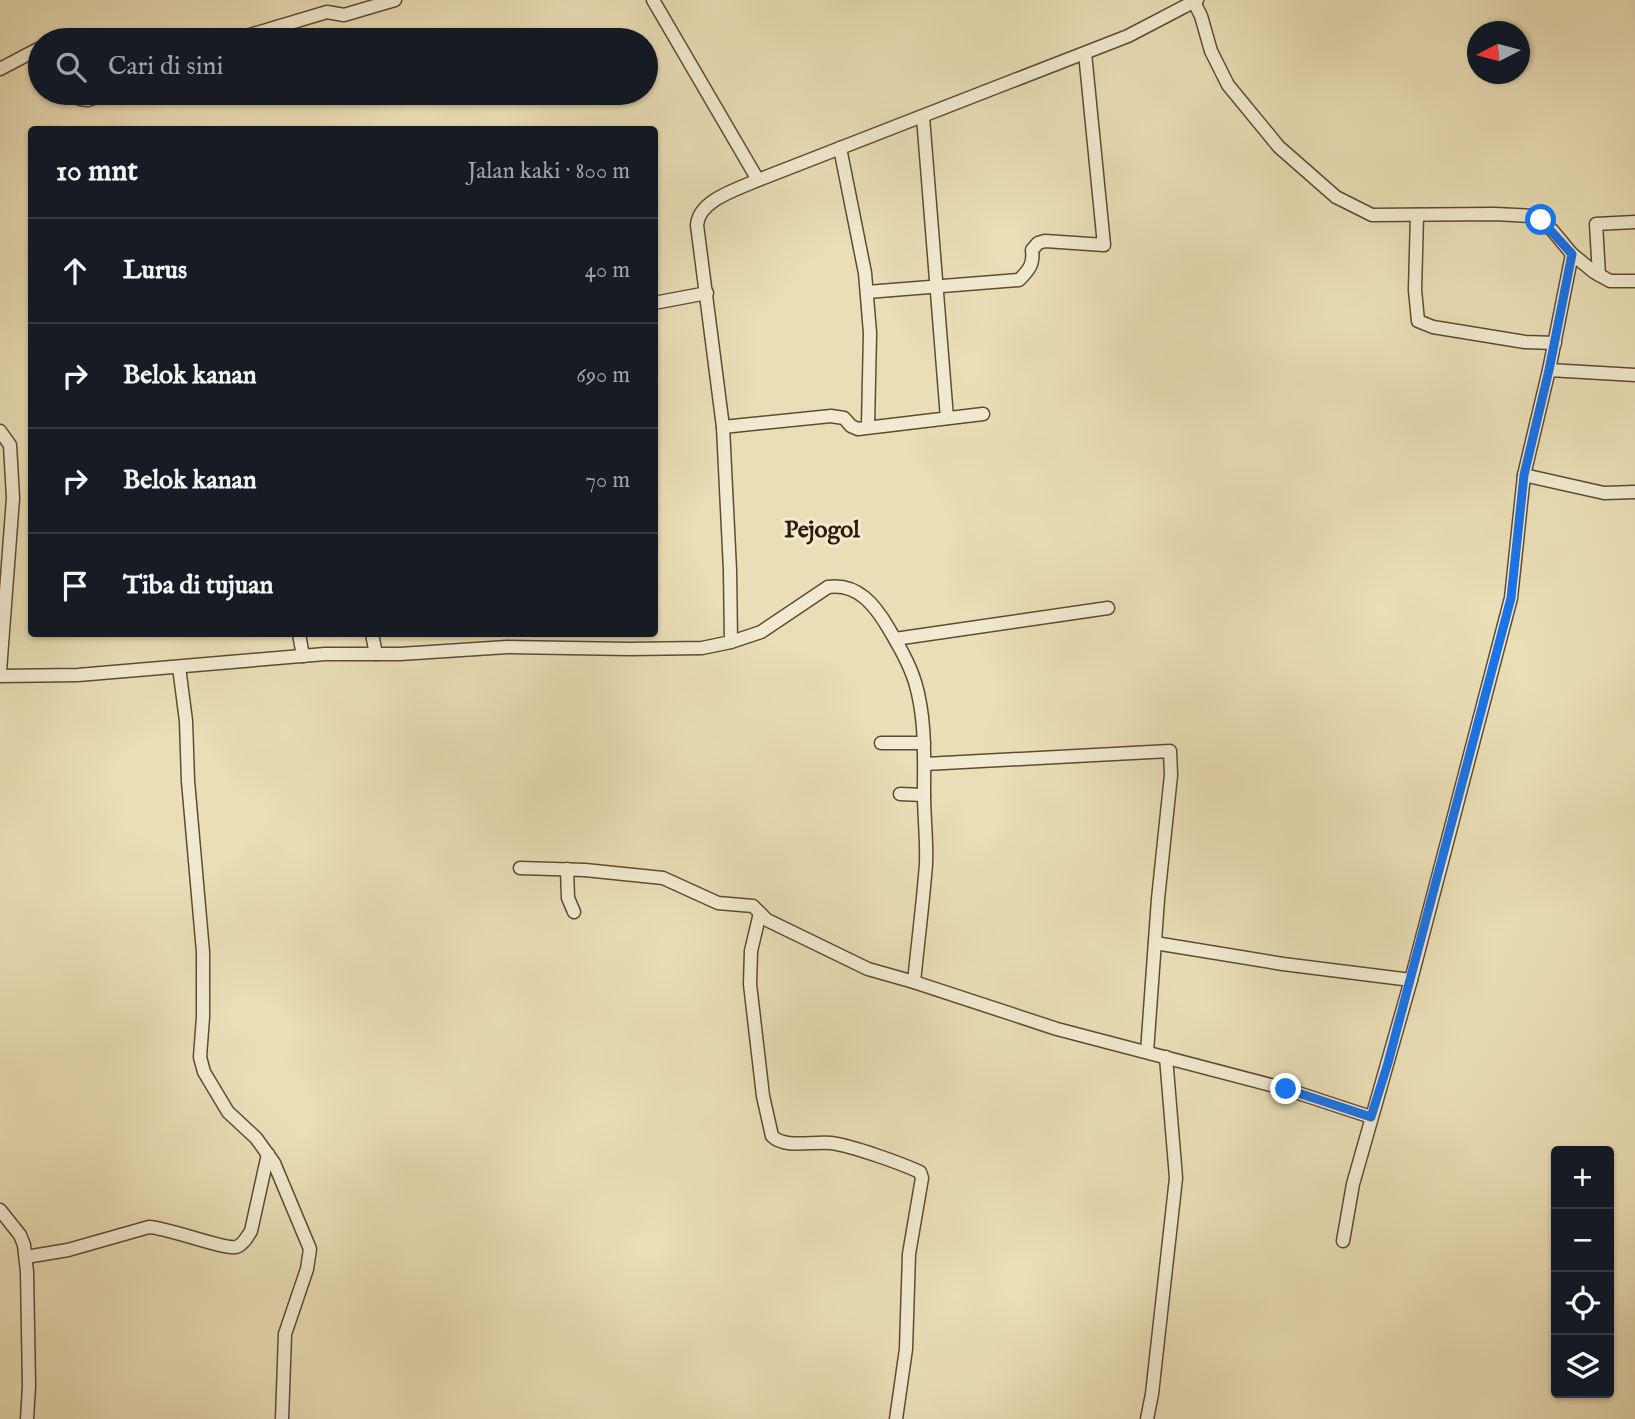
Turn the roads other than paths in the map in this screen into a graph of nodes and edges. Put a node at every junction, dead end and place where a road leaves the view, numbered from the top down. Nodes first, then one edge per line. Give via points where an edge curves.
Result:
1 (395, 0) edge
2 (653, 0) edge
3 (1195, 1) edge
4 (273, 28) edge
5 (1085, 53) junction
6 (28, 54) edge
7 (0, 69) edge
8 (923, 117) junction
9 (840, 148) junction
10 (758, 180) junction
11 (1417, 215) junction
12 (1635, 222) edge
13 (1572, 254) junction
14 (1599, 275) junction
15 (1635, 281) edge
16 (937, 285) junction
17 (867, 292) junction
18 (707, 293) junction
19 (658, 302) edge
20 (1555, 343) junction
21 (1549, 370) junction
22 (1635, 375) edge
23 (983, 414) dead end
24 (947, 418) junction
25 (868, 426) junction
26 (723, 427) junction
27 (0, 431) edge
28 (1524, 475) junction
29 (1635, 492) edge
30 (1108, 608) dead end
31 (300, 637) edge
32 (373, 637) edge
33 (895, 639) junction
34 (731, 642) junction
35 (376, 654) junction
36 (303, 656) junction
37 (179, 667) junction
38 (0, 674) edge
39 (881, 743) dead end
40 (924, 743) junction
41 (925, 764) junction
42 (900, 794) dead end
43 (924, 796) junction
44 (520, 868) dead end
45 (567, 869) junction
46 (574, 912) dead end
47 (760, 913) junction
48 (1155, 943) junction
49 (1411, 980) junction
50 (914, 982) junction
51 (1147, 1052) junction
52 (1166, 1057) junction
53 (1371, 1117) junction
54 (268, 1154) junction
55 (0, 1210) edge
56 (1343, 1241) dead end
57 (26, 1257) junction
58 (27, 1419) edge
59 (282, 1419) edge
60 (896, 1419) edge
61 (1147, 1419) edge

1 - 4 street via 344,15 327,12
2 - 10 street
3 - 5 street
3 - 11 street via 1228,85 1279,147 1336,197 1357,209 1372,215
5 - 8 street
5 - 16 street via 1104,245 1045,241 1032,250 1029,271 1019,280
6 - 7 street
8 - 9 street
8 - 16 street
9 - 10 street
9 - 17 street
10 - 18 street via 701,210 698,218
11 - 13 street via 1533,216
11 - 20 street via 1418,321 1433,327
12 - 14 street via 1595,224
13 - 14 street
13 - 20 street
14 - 15 street via 1610,281
16 - 17 street
16 - 24 street
17 - 25 street
18 - 19 street
18 - 26 street
20 - 21 street
21 - 22 street
21 - 28 street
23 - 24 street
24 - 25 street
25 - 26 street via 856,428 844,418 831,416
26 - 34 street
27 - 38 street via 10,445 13,498
28 - 29 street via 1604,493
28 - 49 street via 1511,598
30 - 33 street
31 - 36 street
32 - 35 street
33 - 34 street via 871,602 841,585 828,587 761,632
33 - 40 street via 916,685
34 - 35 street via 702,648 507,647
35 - 36 street
36 - 37 street
37 - 38 street via 78,675
37 - 54 street via 203,952 200,1057 228,1112
39 - 40 street
40 - 41 street
41 - 43 street
41 - 48 street via 1170,751
42 - 43 street
43 - 50 street via 926,863
44 - 45 street
45 - 46 street
45 - 47 street via 663,878 712,902 750,905
47 - 50 street via 868,969
47 - 60 street via 751,951 750,984 772,1136 783,1142 833,1143 901,1164 920,1172 922,1178 909,1254 906,1349
48 - 49 street
48 - 51 street
49 - 53 street
50 - 51 street via 1056,1029
51 - 52 street
52 - 53 street
52 - 61 street via 1175,1178
53 - 56 street
54 - 57 street via 251,1231 235,1247 149,1227
54 - 59 street via 310,1253 285,1334
55 - 57 street via 20,1235
57 - 58 street

